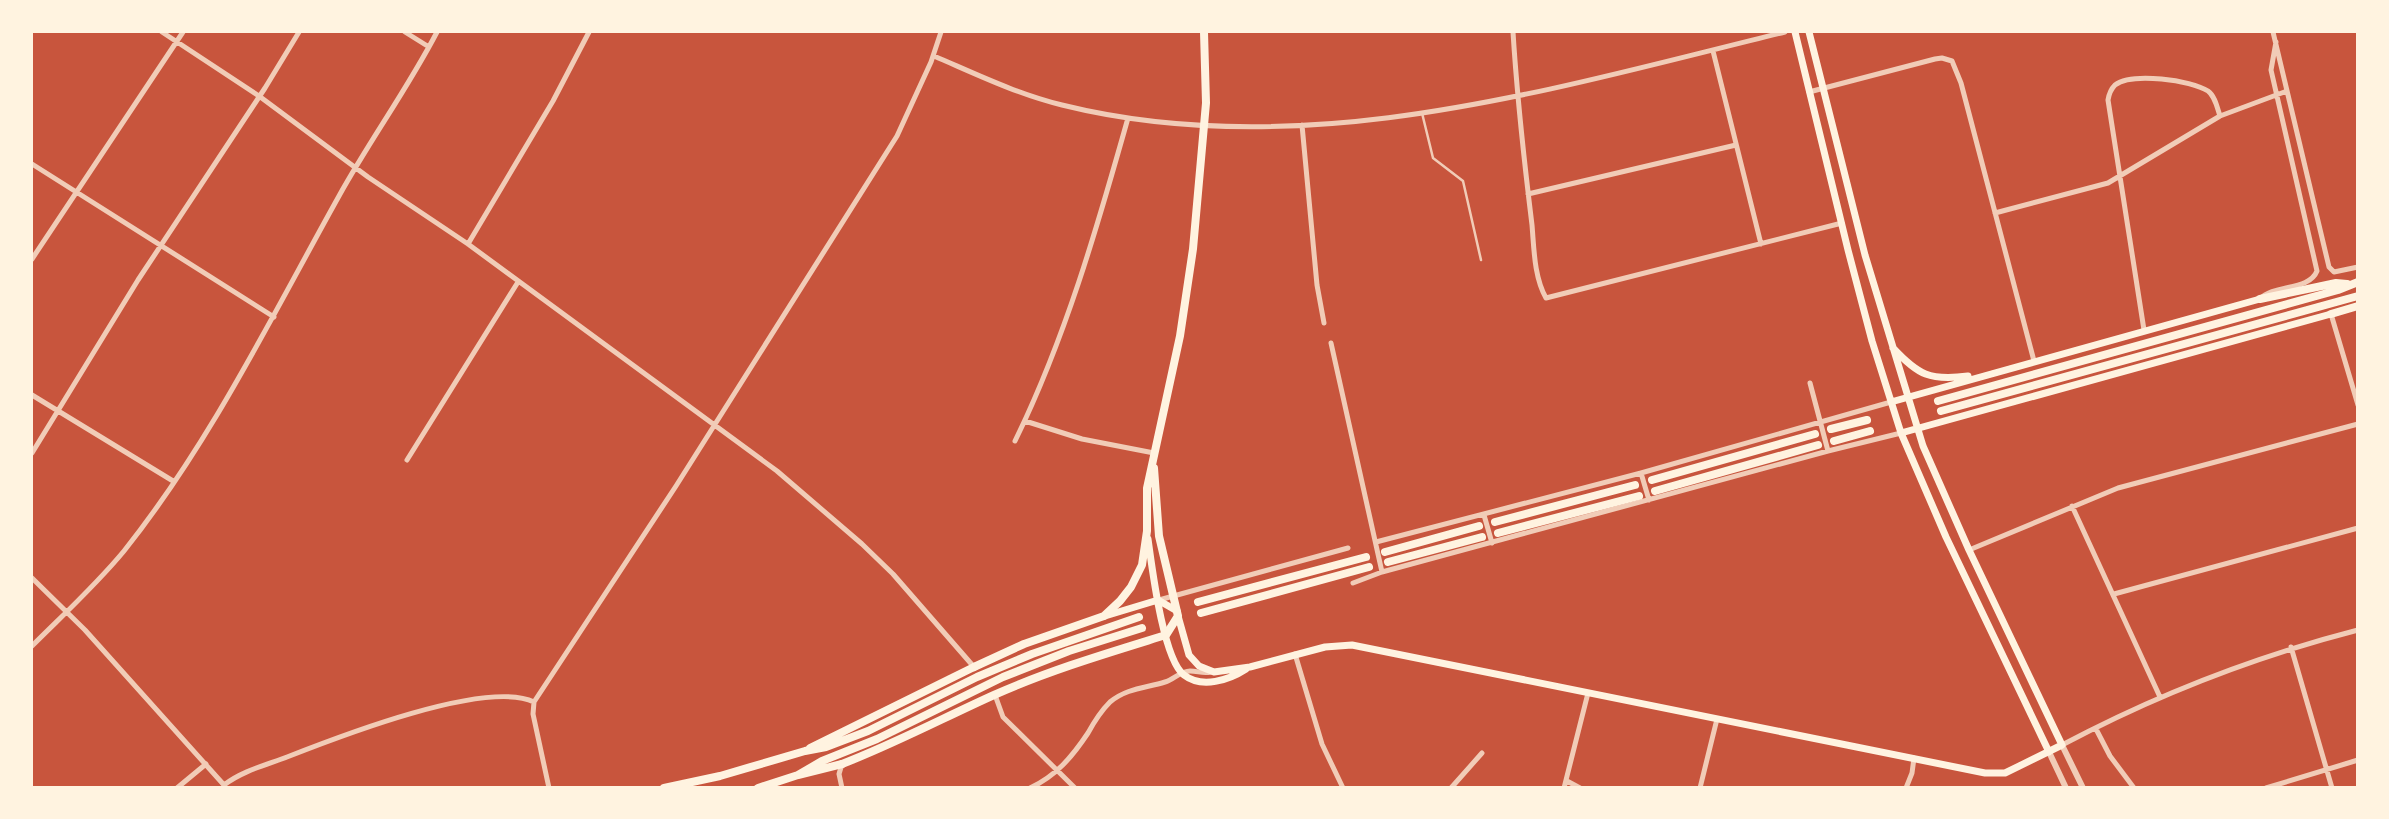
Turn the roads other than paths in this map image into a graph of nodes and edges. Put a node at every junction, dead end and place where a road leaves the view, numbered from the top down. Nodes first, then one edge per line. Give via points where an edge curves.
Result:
1 (162, 32) edge
2 (183, 32) edge
3 (299, 32) edge
4 (405, 32) edge
5 (437, 32) edge
6 (589, 32) edge
7 (941, 32) edge
8 (1204, 32) edge
9 (1513, 32) edge
10 (1785, 32) edge
11 (1795, 32) edge
12 (1809, 32) edge
13 (2273, 32) edge
14 (177, 41) junction
15 (2276, 42) junction
16 (429, 47) junction
17 (1713, 51) junction
18 (933, 56) junction
19 (1824, 88) junction
20 (2287, 91) junction
21 (1809, 92) junction
22 (2276, 94) junction
23 (259, 96) junction
24 (1517, 97) junction
25 (1422, 113) junction
26 (2220, 116) junction
27 (1128, 118) junction
28 (1205, 124) junction
29 (1302, 125) junction
30 (1736, 145) junction
31 (32, 164) edge
32 (356, 167) junction
33 (2120, 176) junction
34 (74, 192) junction
35 (1528, 194) junction
36 (1995, 213) junction
37 (1842, 223) junction
38 (468, 244) junction
39 (1761, 244) junction
40 (161, 246) junction
41 (32, 259) edge
42 (1481, 260) dead end
43 (2357, 267) edge
44 (518, 282) junction
45 (2354, 283) edge
46 (2357, 296) edge
47 (2260, 299) junction
48 (2357, 306) edge
49 (2331, 314) junction
50 (274, 317) junction
51 (1324, 323) dead end
52 (2144, 330) junction
53 (1331, 343) dead end
54 (1891, 345) junction
55 (2034, 361) junction
56 (1996, 372) junction
57 (1810, 383) dead end
58 (32, 395) edge
59 (1906, 397) junction
60 (1938, 401) dead end
61 (1891, 402) junction
62 (2357, 405) edge
63 (58, 411) junction
64 (1941, 411) dead end
65 (1867, 420) dead end
66 (1025, 421) junction
67 (1821, 423) junction
68 (714, 424) junction
69 (2357, 424) edge
70 (1831, 429) dead end
71 (1917, 429) junction
72 (1870, 431) dead end
73 (1901, 433) junction
74 (1815, 434) dead end
75 (1834, 441) dead end
76 (1015, 442) dead end
77 (1818, 445) dead end
78 (1828, 451) junction
79 (32, 453) edge
80 (1154, 457) junction
81 (407, 460) dead end
82 (1641, 473) junction
83 (1652, 480) dead end
84 (173, 481) junction
85 (1635, 485) dead end
86 (1654, 491) dead end
87 (1639, 496) dead end
88 (1649, 500) junction
89 (2072, 506) junction
90 (1484, 515) junction
91 (1495, 522) dead end
92 (1479, 526) dead end
93 (2357, 528) edge
94 (1147, 531) junction
95 (1498, 533) dead end
96 (1482, 537) dead end
97 (1376, 542) junction
98 (1492, 543) junction
99 (1348, 548) dead end
100 (1969, 550) junction
101 (1385, 552) dead end
102 (1366, 557) dead end
103 (1388, 562) dead end
104 (1369, 568) dead end
105 (1382, 572) junction
106 (32, 578) edge
107 (1353, 583) dead end
108 (2114, 594) junction
109 (1173, 596) junction
110 (1158, 600) junction
111 (1198, 602) dead end
112 (67, 612) junction
113 (1200, 613) dead end
114 (1177, 614) junction
115 (1104, 616) junction
116 (1139, 617) dead end
117 (1142, 628) dead end
118 (2357, 630) edge
119 (1166, 635) junction
120 (32, 646) edge
121 (2291, 647) junction
122 (1294, 654) junction
123 (974, 667) junction
124 (1250, 667) junction
125 (1214, 671) junction
126 (1182, 674) junction
127 (1588, 693) junction
128 (995, 695) junction
129 (2160, 697) junction
130 (534, 702) junction
131 (1717, 719) junction
132 (2096, 729) junction
133 (2062, 745) junction
134 (804, 751) junction
135 (2049, 752) junction
136 (1482, 753) dead end
137 (1914, 758) junction
138 (2357, 760) edge
139 (206, 764) junction
140 (842, 764) junction
141 (2327, 768) junction
142 (1057, 771) junction
143 (798, 775) junction
144 (1566, 784) edge
145 (225, 786) edge
146 (177, 788) edge
147 (549, 788) edge
148 (664, 788) edge
149 (758, 788) edge
150 (842, 788) edge
151 (1030, 788) edge
152 (1075, 788) edge
153 (1343, 788) edge
154 (1451, 788) edge
155 (1580, 788) edge
156 (1700, 788) edge
157 (1906, 788) edge
158 (2066, 788) edge
159 (2083, 788) edge
160 (2134, 788) edge
161 (2266, 788) edge
162 (2332, 788) edge

1 - 14 street
2 - 14 street
3 - 23 street
4 - 16 street
5 - 16 street
6 - 38 street
7 - 18 street
8 - 28 main road
9 - 24 street
10 - 17 street
11 - 21 main road
12 - 19 main road
13 - 15 street
14 - 23 street
14 - 34 street
15 - 20 street
15 - 22 street via 2271,70
16 - 32 street
17 - 24 street
17 - 30 street
18 - 27 street via 1031,96
18 - 68 street via 897,136
19 - 21 street
19 - 36 street via 1935,59 1952,61
19 - 54 main road
20 - 22 street
20 - 43 street via 2332,271
21 - 37 main road
22 - 26 street
22 - 47 street via 2317,271 2311,279 2266,292
23 - 32 street
23 - 40 street
24 - 25 street
24 - 35 street
25 - 29 street
25 - 42 lane via 1433,158 1463,181
26 - 33 street
26 - 33 street via 2213,97 2199,88 2153,79 2114,86 2108,100
27 - 28 street
27 - 66 street via 1074,294
28 - 29 street
28 - 80 main road via 1188,290
29 - 51 street
30 - 35 street
30 - 39 street
31 - 34 street
32 - 38 street
32 - 50 street
33 - 36 street via 2091,189
33 - 52 street
34 - 40 street
34 - 41 street
35 - 39 street via 1536,262 1546,298
36 - 55 street
37 - 39 street
37 - 61 main road
38 - 44 street
40 - 50 street
40 - 63 street
44 - 68 street
44 - 81 street
45 - 47 main road
45 - 60 main road
46 - 64 main road
47 - 52 main road
48 - 49 main road
49 - 62 street
49 - 71 main road
50 - 84 street
52 - 55 main road
53 - 97 street
54 - 56 main road via 1911,367 1930,377
54 - 59 main road
55 - 56 main road
56 - 59 main road
57 - 67 street
58 - 63 street
59 - 61 main road
59 - 71 main road
61 - 67 street
61 - 73 main road
63 - 79 street
63 - 84 street
65 - 70 main road
66 - 76 street
66 - 80 street
67 - 78 street
67 - 82 street
68 - 123 street via 862,544 911,592
68 - 130 street
69 - 89 street via 2118,488
71 - 73 main road
71 - 100 main road
72 - 75 main road
73 - 78 street
73 - 135 main road
74 - 83 main road
77 - 86 main road
78 - 88 street
80 - 94 main road via 1147,488
80 - 109 main road via 1159,536
82 - 88 street
82 - 90 street
84 - 112 street via 125,550
85 - 91 main road
87 - 95 main road
88 - 98 street
89 - 100 street
89 - 108 street
90 - 97 street
90 - 98 street
92 - 101 main road
93 - 108 street
94 - 110 main road
94 - 115 main road via 1137,578
96 - 103 main road
97 - 105 street
98 - 105 street
99 - 109 street
100 - 133 main road
102 - 111 main road
104 - 113 main road
105 - 107 street
106 - 112 street
108 - 129 street
109 - 110 street
109 - 114 main road
110 - 114 main road
110 - 115 main road
110 - 119 main road
112 - 120 street
112 - 139 street
114 - 119 main road
114 - 125 main road via 1189,655 1199,666
115 - 123 main road
116 - 134 main road via 1031,654 868,731
117 - 143 main road via 1003,677
118 - 121 street
119 - 126 main road
119 - 128 main road via 1088,658
121 - 129 street
121 - 141 street
122 - 124 main road
122 - 127 main road via 1362,646
122 - 153 street via 1322,744
123 - 134 main road
124 - 125 main road
124 - 126 main road via 1208,682
125 - 126 street
126 - 142 street via 1132,690 1110,703
127 - 131 main road
127 - 144 street
128 - 140 main road
128 - 142 street via 1003,717
129 - 132 street
130 - 145 street via 513,696 494,698 394,718 248,772
130 - 147 street
131 - 137 main road
131 - 156 street
132 - 133 street
132 - 160 street
133 - 135 main road
133 - 159 street
134 - 148 main road
135 - 137 main road via 1994,775
135 - 158 street
136 - 154 street
137 - 157 street
138 - 141 street
139 - 145 street
139 - 146 street
140 - 143 main road
140 - 150 street
141 - 161 street
141 - 162 street
142 - 151 street
142 - 152 street
143 - 149 main road
144 - 155 street

